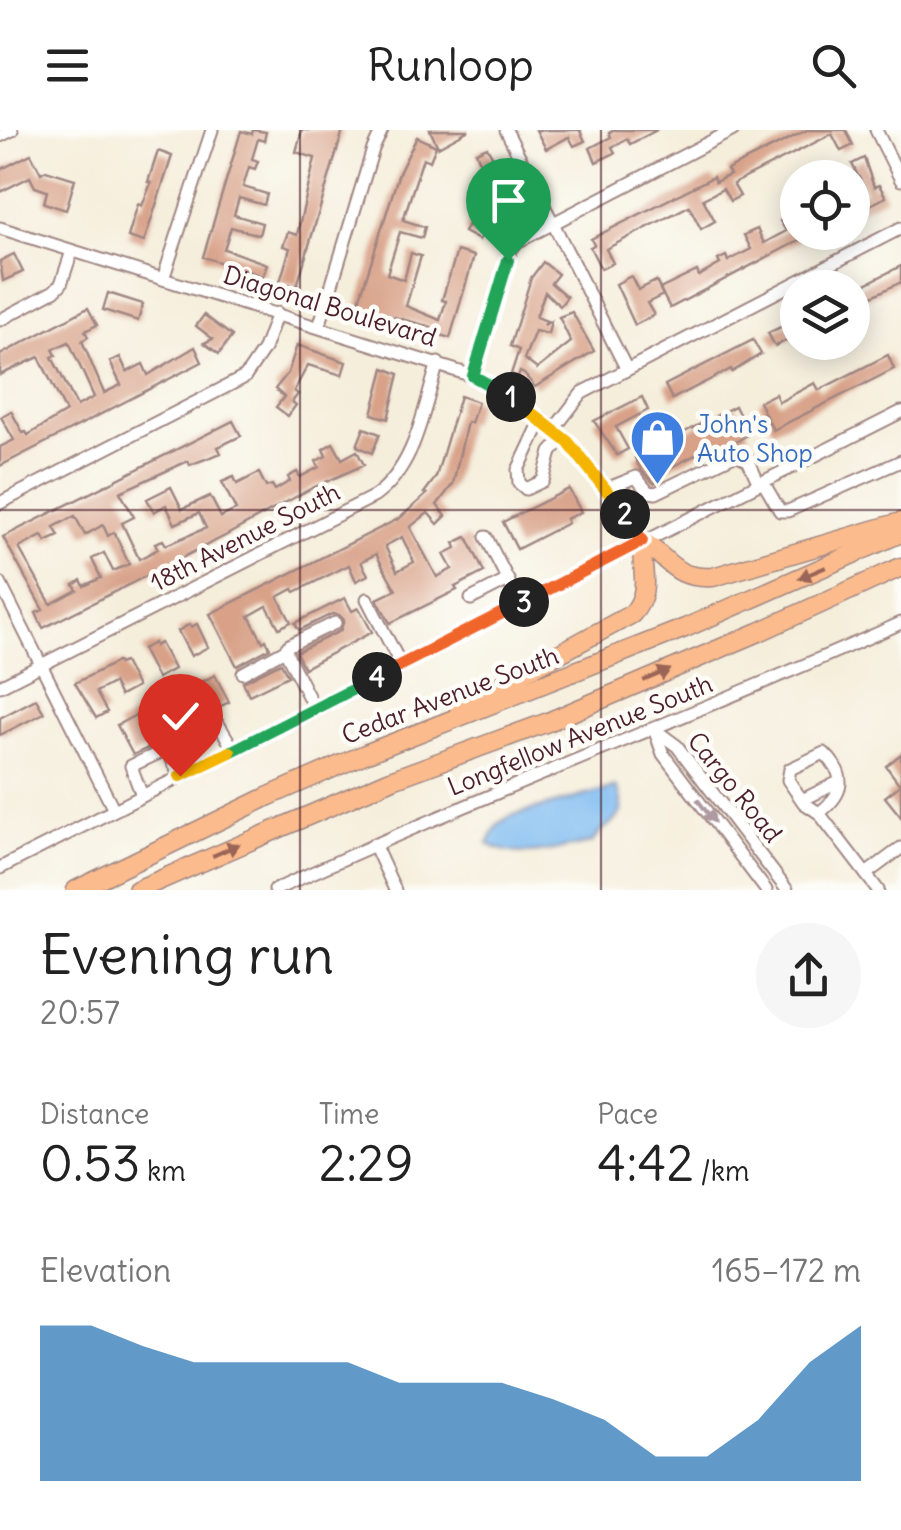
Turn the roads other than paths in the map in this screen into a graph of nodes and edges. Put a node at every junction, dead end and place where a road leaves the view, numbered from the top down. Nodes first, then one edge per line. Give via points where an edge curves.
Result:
1 (12, 130) edge
2 (212, 130) edge
3 (382, 130) edge
4 (506, 130) edge
5 (733, 130) edge
6 (876, 130) edge
7 (0, 136) edge
8 (901, 180) edge
9 (552, 221) junction
10 (0, 228) edge
11 (901, 228) edge
12 (72, 250) junction
13 (163, 279) junction
14 (277, 314) junction
15 (0, 320) edge
16 (319, 327) junction
17 (438, 363) junction
18 (626, 368) junction
19 (473, 376) junction
20 (901, 412) edge
21 (542, 419) junction
22 (560, 433) junction
23 (901, 461) edge
24 (761, 482) junction
25 (606, 489) junction
26 (0, 502) edge
27 (901, 522) edge
28 (901, 533) edge
29 (486, 537) dead end
30 (642, 541) junction
31 (901, 566) edge
32 (508, 580) junction
33 (0, 584) edge
34 (367, 598) dead end
35 (520, 604) junction
36 (491, 619) junction
37 (335, 623) dead end
38 (901, 623) edge
39 (285, 650) junction
40 (42, 664) junction
41 (401, 666) junction
42 (243, 672) dead end
43 (0, 686) edge
44 (315, 710) junction
45 (654, 730) junction
46 (166, 749) junction
47 (234, 750) junction
48 (365, 754) junction
49 (180, 776) junction
50 (840, 782) junction
51 (142, 796) junction
52 (802, 800) junction
53 (114, 810) junction
54 (819, 813) junction
55 (374, 844) junction
56 (901, 848) edge
57 (0, 868) edge
58 (866, 874) junction
59 (76, 890) edge
60 (137, 890) edge
61 (276, 890) edge
62 (395, 890) edge
63 (766, 890) edge
64 (787, 890) edge
65 (878, 890) edge

1 - 7 street
2 - 13 street
3 - 16 street
4 - 9 street
5 - 9 street
6 - 8 street
9 - 18 street
9 - 19 street via 511,250
10 - 12 street, Diagonal Boulevard
11 - 18 street
12 - 13 street, Diagonal Boulevard
12 - 15 street via 54,291
13 - 14 street, Diagonal Boulevard
14 - 16 street, Diagonal Boulevard
14 - 26 street via 245,376
16 - 17 street, Diagonal Boulevard
17 - 19 street, Diagonal Boulevard
17 - 40 street, 18th Avenue South via 408,457 389,486
18 - 22 street via 582,393
19 - 21 street, Diagonal Boulevard
20 - 24 street
21 - 22 street, Diagonal Boulevard
21 - 22 street via 518,470 526,488 543,481
22 - 25 street, Diagonal Boulevard
23 - 24 street via 788,511 780,511
24 - 25 street via 736,454 656,493 636,477
24 - 30 street
25 - 30 street, Diagonal Boulevard
27 - 30 highway via 713,577 680,574
28 -> 48 highway, Cedar Avenue South via 685,628
29 - 32 street
30 - 35 street
30 - 48 highway via 646,586 623,621
60 -> 31 highway via 377,786 548,722
32 - 35 street
32 - 36 street via 475,597
33 - 40 street
34 - 41 street
35 - 36 street
36 - 41 street
37 - 39 street
38 - 45 street, Longfellow Avenue South
39 - 42 street
39 - 44 street
40 - 43 street, 18th Avenue South
40 - 53 street
41 - 44 street
44 - 47 street
45 - 55 street, Longfellow Avenue South
45 -> 63 street, Cargo Road via 663,754
45 - 64 street, Cargo Road via 677,746
46 - 47 street via 219,725
46 - 49 street
46 - 51 street via 131,766
47 - 49 street
48 - 59 highway, Cedar Avenue South
49 - 51 street
50 - 52 street
50 - 52 street via 836,766 821,754 787,772
50 - 54 street via 836,800
51 - 53 street
52 - 54 street
53 - 57 street
54 - 58 street
55 - 61 street, Longfellow Avenue South
55 - 62 street
56 - 58 street
58 - 65 street

